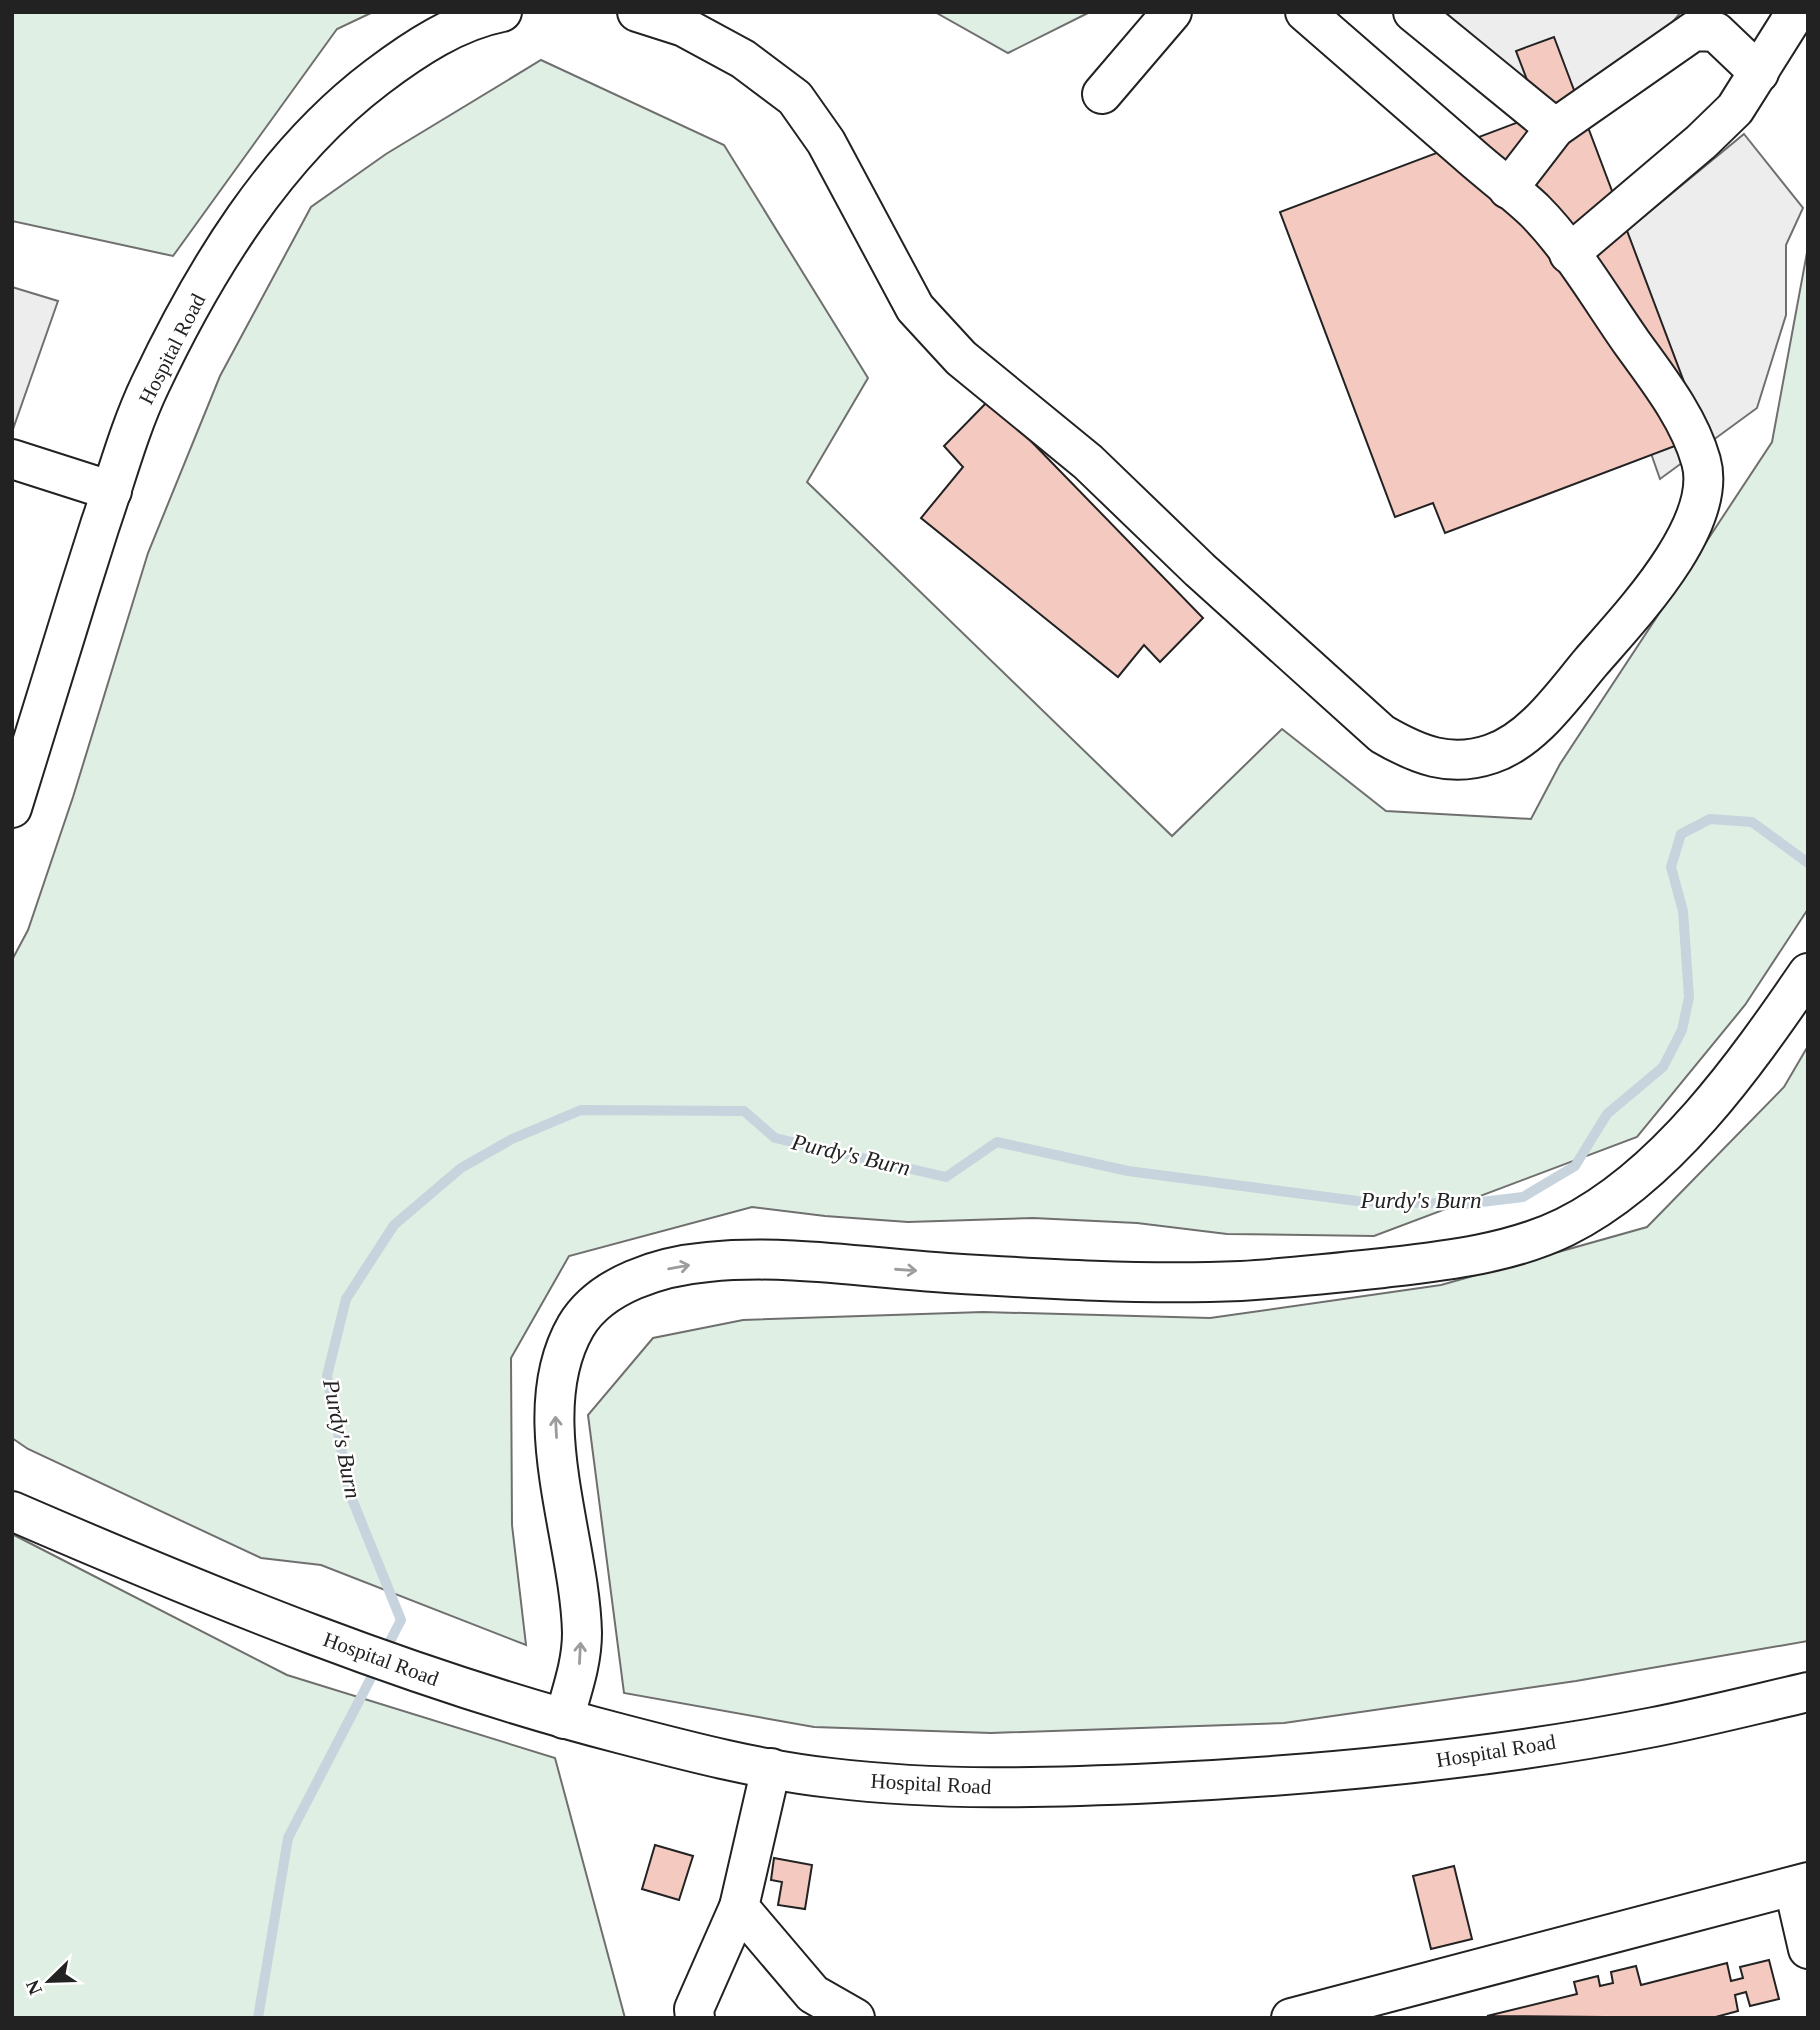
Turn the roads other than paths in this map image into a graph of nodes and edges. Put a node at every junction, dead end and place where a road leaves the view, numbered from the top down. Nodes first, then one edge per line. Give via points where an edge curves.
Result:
1 (502, 12) edge
2 (637, 12) edge
3 (1172, 12) edge
4 (1305, 12) edge
5 (1413, 12) edge
6 (1796, 12) edge
7 (1759, 73) junction
8 (1102, 94) dead end
9 (1555, 128) junction
10 (1508, 189) junction
11 (1569, 254) junction
12 (12, 459) edge
13 (111, 491) junction
14 (12, 808) edge
15 (1808, 972) edge
16 (12, 1485) edge
17 (12, 1511) edge
18 (86, 1543) junction
19 (1808, 1692) edge
20 (564, 1719) junction
21 (771, 1768) junction
22 (1801, 1885) edge
23 (739, 1907) junction
24 (1808, 1949) edge
25 (713, 1965) junction
26 (1390, 2005) edge
27 (695, 2018) edge
28 (720, 2018) edge
29 (855, 2018) edge
30 (1291, 2018) edge

1 - 13 main road, Hospital Road via 482,16 416,48 342,104 280,171 215,264 149,387
2 - 11 main road via 684,27 743,59 795,99 826,142 915,308 961,358 1088,462 1382,734 1413,753 1439,760 1468,761 1494,753 1519,739 1549,711 1655,587 1677,554 1705,487 1690,430
3 - 8 main road
4 - 10 main road
5 - 9 main road
6 - 7 main road
7 - 9 main road via 1716,32 1694,31
7 - 11 main road via 1735,109 1701,142
9 - 10 main road
10 - 11 main road via 1534,210
12 - 13 main road
13 - 14 main road, Hospital Road
20 -> 15 main road via 580,1663 582,1629 557,1451 555,1393 563,1355 578,1323 601,1299 662,1269 707,1262 750,1260 1003,1276 1239,1281 1423,1263 1497,1250 1562,1229 1622,1194 1670,1150
16 - 18 main road, Hospital Road
17 - 18 main road, Hospital Road
18 - 20 main road, Hospital Road via 276,1621 458,1687
19 - 21 main road, Hospital Road via 1652,1727 1410,1764 1247,1778 937,1788
20 - 21 main road, Hospital Road via 722,1760
21 - 23 main road
22 - 24 main road
22 - 26 main road
23 - 25 main road
23 - 29 main road via 813,1994
25 - 27 main road via 694,2009
25 - 28 main road
26 - 30 main road

